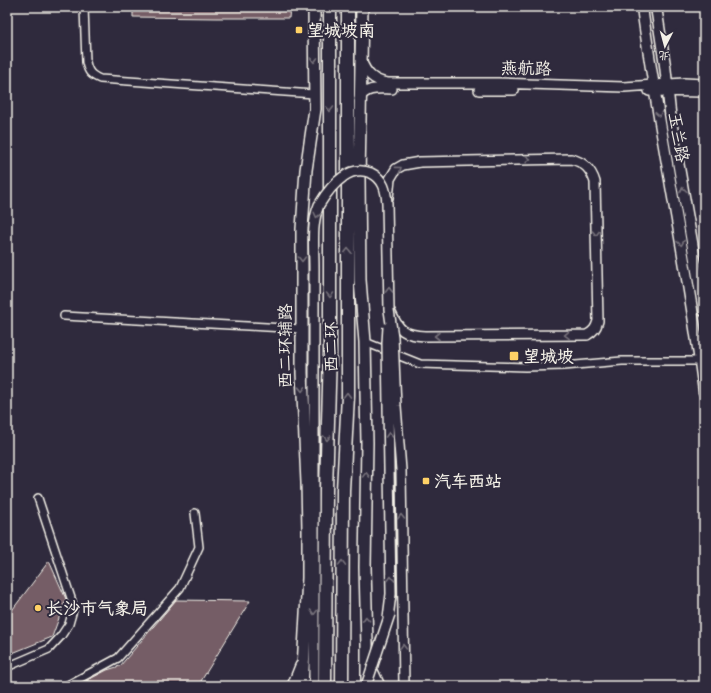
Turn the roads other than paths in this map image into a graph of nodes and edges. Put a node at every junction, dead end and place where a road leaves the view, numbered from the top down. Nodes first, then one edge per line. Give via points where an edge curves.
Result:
1 (84, 7) edge
2 (314, 7) edge
3 (330, 7) edge
4 (348, 7) edge
5 (362, 7) edge
6 (642, 7) edge
7 (656, 7) edge
8 (361, 58) junction
9 (704, 84) edge
10 (654, 88) junction
11 (667, 88) junction
12 (704, 92) edge
13 (314, 94) junction
14 (359, 99) junction
15 (387, 204) junction
16 (389, 310) junction
17 (704, 311) edge
18 (64, 316) dead end
19 (302, 329) junction
20 (365, 342) junction
21 (702, 361) edge
22 (704, 392) edge
23 (38, 498) dead end
24 (195, 513) dead end
25 (402, 585) junction
26 (388, 618) junction
27 (367, 645) junction
28 (305, 654) junction
29 (7, 667) edge
30 (7, 681) edge
31 (10, 686) edge
32 (66, 686) edge
33 (292, 686) edge
34 (302, 686) edge
35 (314, 686) edge
36 (325, 686) edge
37 (342, 686) edge
38 (366, 686) edge
39 (378, 686) edge
40 (404, 686) edge

1 - 13 street via 86,62 92,76 100,79
2 -> 13 main road, 西二环辅路
3 -> 36 highway, 西二环 via 330,322
37 -> 4 highway, 西二环 via 343,490 348,396
5 - 8 main road
6 - 10 main road, 玉兰路
7 - 11 main road, 玉兰路
8 - 10 street, 燕航路 via 364,68 372,77 388,83 498,83
8 - 14 main road
9 - 11 street, 燕航路
10 - 11 street, 燕航路
10 - 14 street, 燕航路 via 380,89 366,91
10 -> 21 main road, 玉兰路
11 - 12 street, 燕航路
17 -> 11 main road, 玉兰路
13 -> 19 main road, 西二环辅路 via 315,109 303,204
14 - 20 main road via 360,280
16 -> 15 street, bridge
15 -> 16 street, bridge via 390,179 396,169 403,165 571,159 584,164 595,182 598,321 596,327 587,335 414,335 408,334 398,326
15 -> 35 street, bridge via 382,182 367,172 354,171 334,185 319,206 316,216
25 -> 16 street, bridge via 400,470 393,337
26 -> 16 street, bridge via 391,594 387,343
18 - 19 street
19 -> 28 main road, 西二环辅路 via 302,397 308,514
20 - 21 street via 420,364 525,367 622,361
27 -> 20 main road
21 - 22 main road, 玉兰路
23 - 29 street via 73,610 69,624 49,649
24 - 32 street via 199,547 180,588 118,658
25 - 26 street, bridge
40 -> 25 street, bridge
26 - 38 street, bridge
27 - 38 main road
27 - 39 main road
28 - 33 main road
28 - 34 main road, 西二环辅路
30 - 31 street

